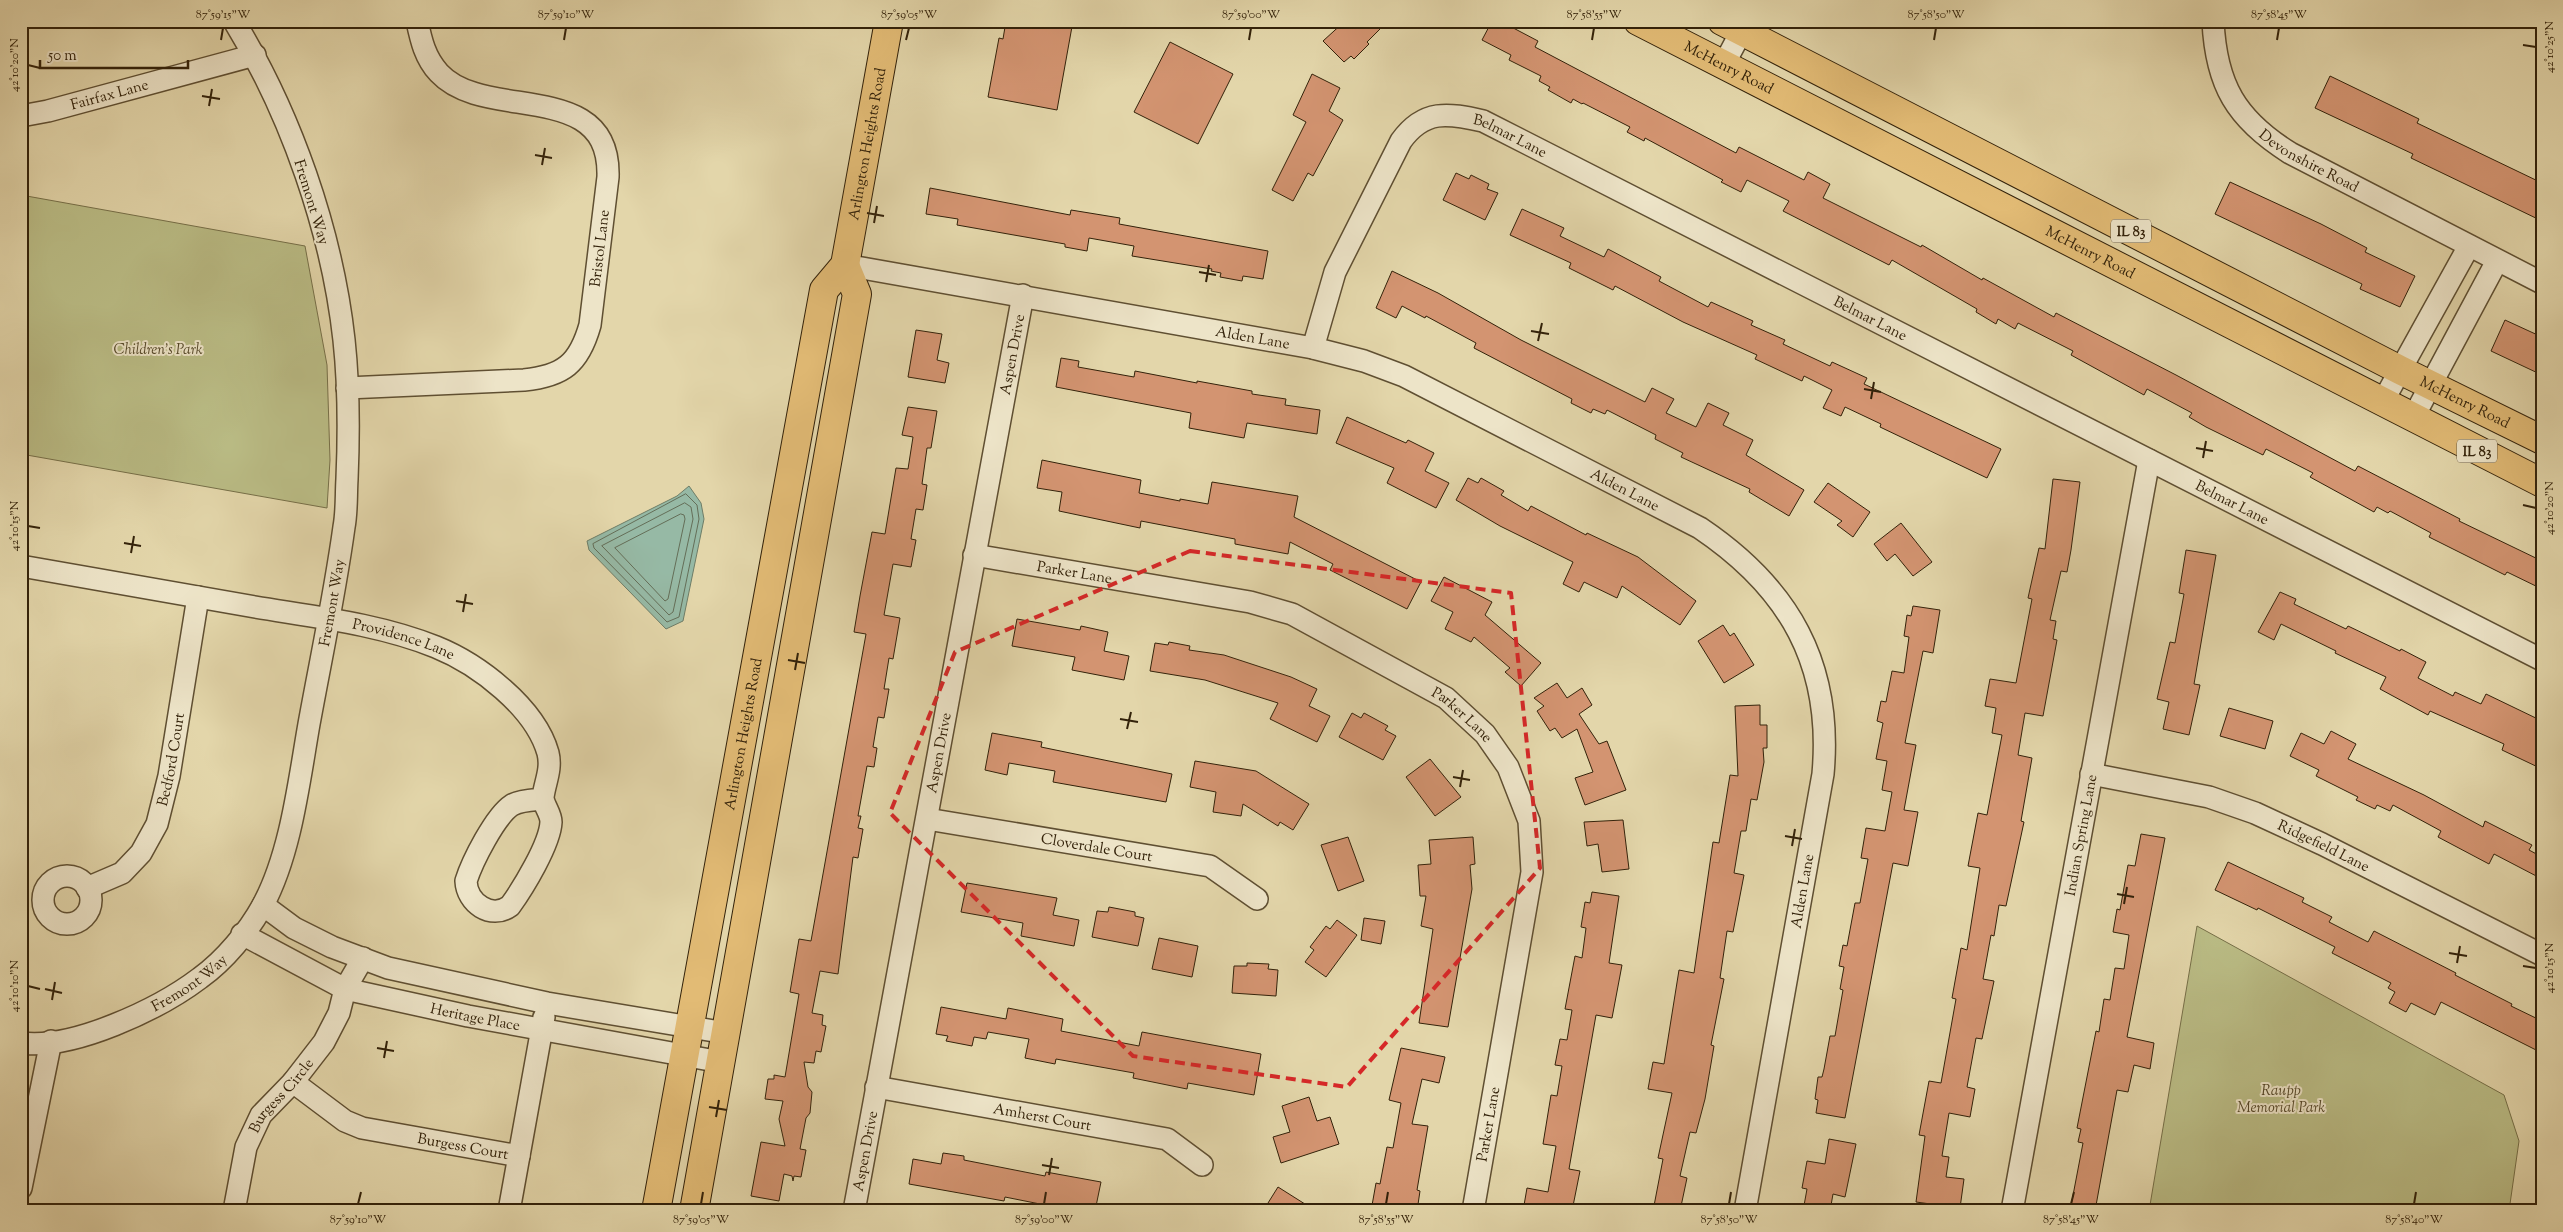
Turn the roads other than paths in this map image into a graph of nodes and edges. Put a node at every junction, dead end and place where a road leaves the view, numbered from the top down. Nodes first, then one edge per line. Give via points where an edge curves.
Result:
1 (234, 21) edge
2 (417, 21) edge
3 (889, 21) edge
4 (1638, 21) edge
5 (2213, 21) edge
6 (1736, 24) edge
7 (255, 56) junction
8 (1724, 64) junction
9 (21, 116) edge
10 (2468, 246) junction
11 (2497, 261) junction
12 (845, 264) junction
13 (2542, 283) edge
14 (1023, 295) junction
15 (1313, 348) junction
16 (2400, 370) junction
17 (2430, 385) junction
18 (347, 388) junction
19 (2382, 403) junction
20 (2413, 418) junction
21 (2542, 440) edge
22 (2149, 460) junction
23 (2542, 483) edge
24 (974, 555) junction
25 (21, 566) edge
26 (198, 597) junction
27 (328, 619) junction
28 (2542, 660) edge
29 (2091, 774) junction
30 (543, 799) junction
31 (927, 819) junction
32 (87, 888) dead end
33 (1257, 899) dead end
34 (263, 905) junction
35 (242, 934) junction
36 (2542, 956) edge
37 (363, 958) junction
38 (345, 989) junction
39 (547, 1003) junction
40 (689, 1027) junction
41 (541, 1030) junction
42 (726, 1033) junction
43 (51, 1041) junction
44 (21, 1043) edge
45 (684, 1056) junction
46 (721, 1062) junction
47 (293, 1082) junction
48 (876, 1087) junction
49 (519, 1156) junction
50 (1202, 1165) dead end
51 (21, 1188) edge
52 (234, 1211) edge
53 (509, 1211) edge
54 (656, 1211) edge
55 (694, 1211) edge
56 (854, 1211) edge
57 (1473, 1211) edge
58 (1745, 1211) edge
59 (2012, 1211) edge

1 - 7 street, Fremont Way
2 - 18 street, Bristol Lane via 424,50 439,74 456,86 567,113 586,123 602,141 607,156 608,178 590,326 576,358 565,369 549,376 524,380
3 - 12 main road, Arlington Heights Road
4 - 8 main road, McHenry Road / IL 83
5 - 10 street, Devonshire Road via 2219,72 2238,108 2268,139
6 - 8 street
6 - 16 main road, McHenry Road / IL 83
7 - 9 street, Fairfax Lane
7 - 18 street, Fremont Way via 288,129 315,207 336,287
8 - 19 main road, McHenry Road / IL 83
10 - 11 street, Devonshire Road
10 - 16 street
11 - 13 street, Devonshire Road
11 - 17 street
12 - 14 street, Alden Lane
12 - 40 main road, Arlington Heights Road via 824,290
12 - 42 main road via 856,294
14 - 15 street, Alden Lane
14 - 24 street, Aspen Drive
15 - 22 street, Belmar Lane via 1336,272 1401,140 1411,127 1432,116 1462,116 1483,121
15 - 58 street, Alden Lane via 1364,361 1404,376 1700,528 1727,546 1756,572 1779,598 1800,633 1817,678 1824,728 1823,774
16 - 17 main road, McHenry Road / IL 83
16 - 19 street
17 - 20 street
17 - 21 main road, McHenry Road / IL 83
18 - 27 street, Fremont Way via 345,525
19 - 20 main road, McHenry Road / IL 83
20 - 23 main road, McHenry Road / IL 83
22 - 28 street, Belmar Lane
22 - 29 street, Indian Spring Lane
24 - 31 street, Aspen Drive
24 - 57 street, Parker Lane via 1250,602 1292,614 1446,698 1486,734 1508,767 1529,821 1532,872
25 - 26 street, Providence Lane
26 - 27 street, Providence Lane
26 - 32 street, Bedford Court via 169,776 157,824 141,853 122,873
27 - 30 street, Providence Lane via 436,647 475,668 504,690 534,725 548,753 549,778
27 - 34 street, Fremont Way via 283,854
29 - 36 street, Ridgefield Lane via 2210,797 2255,813
29 - 59 street, Indian Spring Lane
30 - 30 street via 513,805 498,818 466,881 470,897 480,908 500,911 515,899 550,831 550,816
31 - 33 street, Cloverdale Court via 1210,866
31 - 48 street, Aspen Drive
34 - 35 street, Fremont Way
34 - 37 street, Heritage Place via 294,928
35 - 38 street, Heritage Place
35 - 43 street, Fremont Way via 229,952 201,978 167,1000 119,1023 76,1037
37 - 38 street, Burgess Circle
37 - 39 street, Heritage Place via 388,968
38 - 41 street, Heritage Place
38 - 47 street, Burgess Circle via 339,1013 324,1042
39 - 40 street, Heritage Place
39 - 41 street, Burgess Court
40 - 42 street, Heritage Place
40 - 45 main road, Arlington Heights Road
41 - 45 street, Heritage Place
41 - 49 street, Burgess Court
42 - 46 main road
43 - 44 street, Fremont Way
43 - 51 street
45 - 46 street, Heritage Place
45 - 54 main road, Arlington Heights Road
46 - 55 main road
47 - 49 street, Burgess Court via 345,1121 362,1128
47 - 52 street, Burgess Circle via 261,1115 246,1147
48 - 50 street, Amherst Court via 1167,1139
48 - 56 street, Aspen Drive
49 - 53 street

